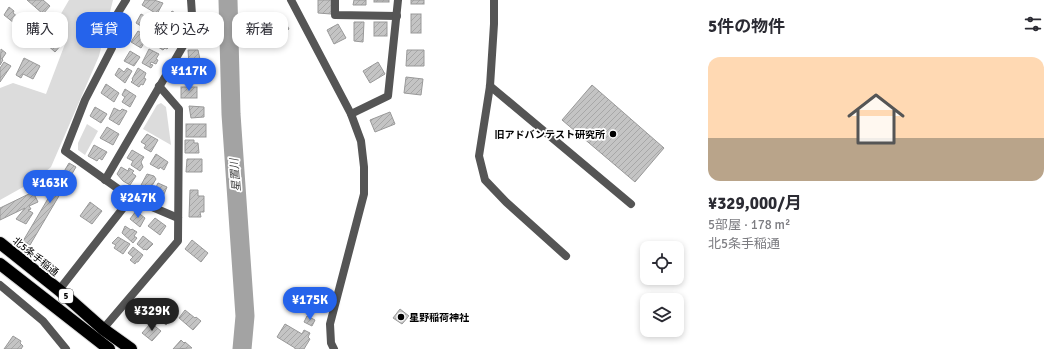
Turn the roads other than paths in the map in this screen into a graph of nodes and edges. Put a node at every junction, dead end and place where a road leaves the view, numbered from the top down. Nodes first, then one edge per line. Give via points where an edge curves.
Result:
1 (126, 0) edge
2 (191, 0) edge
3 (291, 0) edge
4 (335, 0) edge
5 (398, 0) edge
6 (494, 0) edge
7 (396, 16) junction
8 (159, 86) junction
9 (490, 86) junction
10 (351, 114) junction
11 (105, 180) junction
12 (131, 198) junction
13 (631, 204) dead end
14 (178, 218) junction
15 (0, 243) edge
16 (566, 256) dead end
17 (0, 264) edge
18 (0, 285) edge
19 (59, 290) junction
20 (103, 329) junction
21 (125, 347) edge
22 (66, 349) edge
23 (109, 349) edge
24 (334, 349) edge

1 - 11 street via 116,16 112,48 85,100 65,151
2 - 8 street via 193,29
3 - 10 street
4 - 7 street via 335,15
5 - 7 street
6 - 9 street
7 - 10 street via 388,96
8 - 11 street
8 - 14 street via 179,109
9 - 13 street
9 - 16 street via 480,156 485,180
10 - 24 street via 361,141 364,194 330,324 331,343
11 - 12 street
12 - 14 street
12 - 19 street
14 - 20 street via 178,241
15 - 19 highway, 北5条手稲通 / 5
17 - 23 highway, 5
18 - 22 street via 42,321
19 - 20 highway, 北5条手稲通 / 5
20 - 21 highway, 北5条手稲通 / 5

